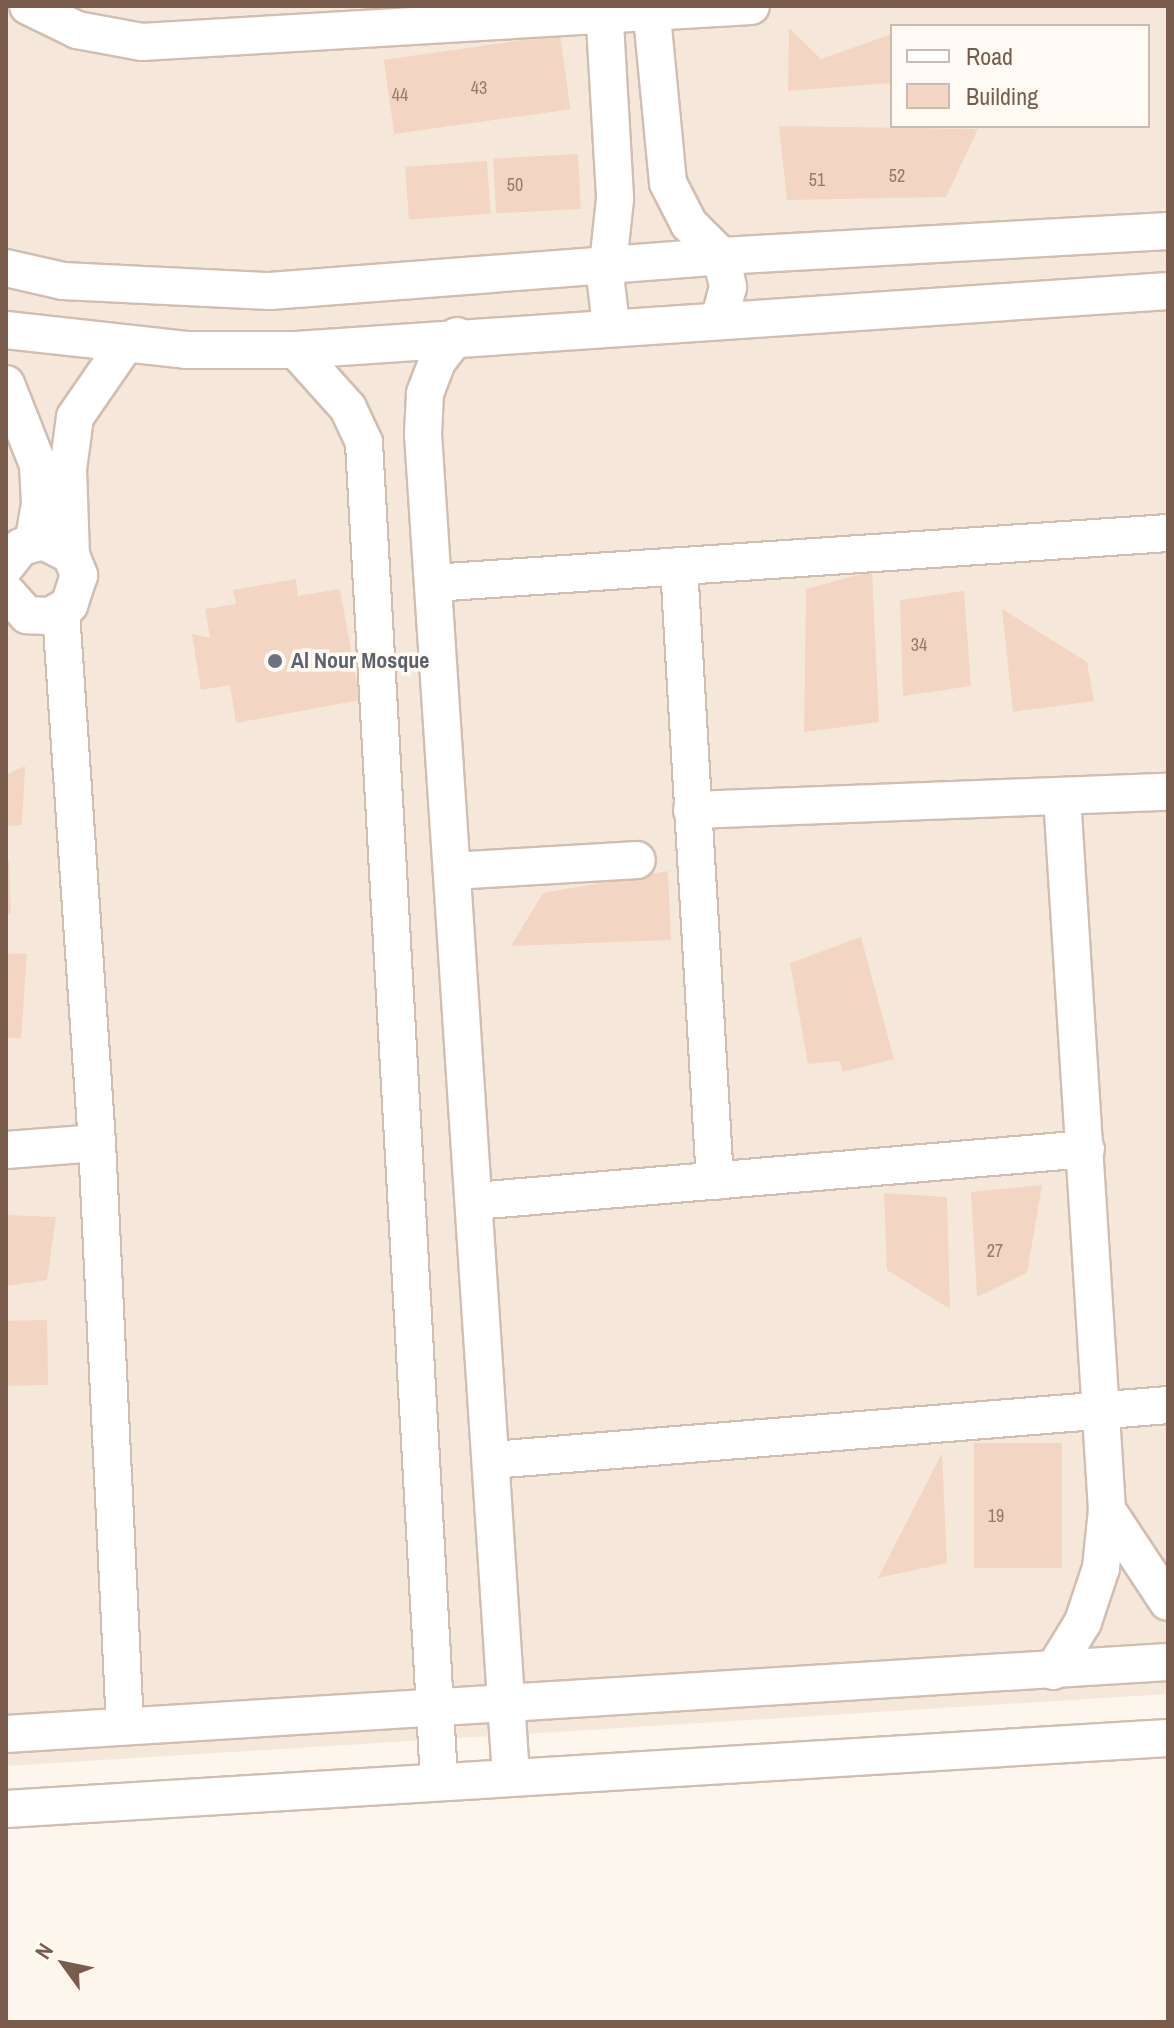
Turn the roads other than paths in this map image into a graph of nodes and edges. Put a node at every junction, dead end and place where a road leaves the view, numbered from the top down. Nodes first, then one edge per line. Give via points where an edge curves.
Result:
1 (28, 6) edge
2 (751, 6) edge
3 (651, 9) edge
4 (604, 11) edge
5 (360, 17) edge
6 (1168, 231) edge
7 (721, 256) junction
8 (607, 265) junction
9 (6, 268) edge
10 (1168, 291) edge
11 (720, 317) junction
12 (611, 325) junction
13 (6, 330) edge
14 (457, 336) junction
15 (124, 346) junction
16 (296, 350) junction
17 (6, 384) edge
18 (423, 434) junction
19 (364, 443) junction
20 (1168, 533) edge
21 (33, 542) junction
22 (71, 555) junction
23 (6, 566) edge
24 (679, 566) junction
25 (433, 583) junction
26 (6, 592) edge
27 (61, 612) junction
28 (1168, 792) edge
29 (1062, 796) junction
30 (692, 810) junction
31 (637, 860) dead end
32 (453, 871) junction
33 (97, 1143) junction
34 (1086, 1149) junction
35 (6, 1150) edge
36 (715, 1181) junction
37 (475, 1201) junction
38 (1168, 1405) edge
39 (1102, 1410) junction
40 (492, 1460) junction
41 (1107, 1510) junction
42 (1168, 1602) edge
43 (1168, 1662) edge
44 (1053, 1671) junction
45 (508, 1699) junction
46 (438, 1704) junction
47 (125, 1726) junction
48 (6, 1734) edge
49 (1168, 1738) edge
50 (511, 1776) junction
51 (439, 1782) junction
52 (6, 1809) edge

1 - 5 street via 77,30 142,42
2 - 3 street
3 - 4 street
3 - 7 street via 668,183 689,224
4 - 5 street
4 - 8 street via 615,199
6 - 7 street
7 - 8 street
7 - 11 street via 728,287
8 - 9 street via 270,291 93,284
8 - 12 street
10 - 11 street
11 - 12 street
12 - 14 street
13 - 15 street
14 - 16 street
14 - 18 street via 437,362 425,394
15 - 16 street
15 - 22 street via 75,417 68,469
16 - 19 street via 340,397
17 - 21 street via 38,465 40,504
18 - 19 street
18 - 25 street
19 - 46 street
20 - 24 street
21 - 22 street via 53,543
21 - 23 street
22 - 27 street via 79,585
24 - 25 street
24 - 30 street
25 - 32 street
26 - 27 street via 27,615
27 - 33 street
28 - 29 street
29 - 30 street
29 - 34 street
30 - 36 street
31 - 32 street
32 - 37 street
33 - 35 street
33 - 47 street
34 - 36 street
34 - 39 street
36 - 37 street
37 - 40 street
38 - 39 street
39 - 40 street
39 - 41 street
40 - 45 street
41 - 42 street
41 - 44 street via 1101,1568 1083,1622
43 - 44 street
44 - 45 street
45 - 46 street
45 - 50 street
46 - 47 street
46 - 51 street
47 - 48 street
49 - 50 street
50 - 51 street
51 - 52 street

